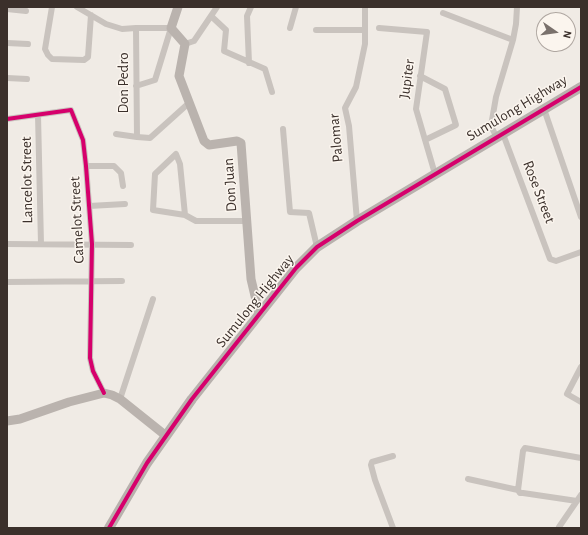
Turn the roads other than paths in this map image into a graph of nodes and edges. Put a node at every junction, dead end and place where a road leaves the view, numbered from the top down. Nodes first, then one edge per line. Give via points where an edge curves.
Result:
1 (52, 7) edge
2 (77, 7) edge
3 (178, 7) edge
4 (217, 7) edge
5 (251, 7) edge
6 (296, 7) edge
7 (365, 7) edge
8 (517, 7) edge
9 (7, 10) edge
10 (26, 11) dead end
11 (443, 13) dead end
12 (90, 15) junction
13 (211, 16) junction
14 (136, 28) junction
15 (171, 28) junction
16 (290, 28) dead end
17 (379, 28) dead end
18 (316, 30) dead end
19 (364, 30) junction
20 (513, 40) junction
21 (7, 43) edge
22 (28, 44) dead end
23 (184, 44) junction
24 (250, 63) junction
25 (420, 76) junction
26 (7, 78) edge
27 (27, 79) dead end
28 (136, 86) junction
29 (581, 87) edge
30 (272, 92) dead end
31 (190, 102) junction
32 (544, 109) junction
33 (38, 115) junction
34 (7, 119) edge
35 (283, 129) dead end
36 (116, 134) dead end
37 (500, 136) junction
38 (137, 137) junction
39 (425, 140) junction
40 (86, 166) junction
41 (436, 174) junction
42 (123, 186) dead end
43 (125, 204) dead end
44 (89, 206) junction
45 (186, 214) junction
46 (581, 217) edge
47 (246, 221) junction
48 (357, 222) junction
49 (7, 244) edge
50 (41, 244) junction
51 (92, 244) junction
52 (131, 245) dead end
53 (317, 247) junction
54 (581, 252) edge
55 (122, 281) dead end
56 (7, 282) edge
57 (92, 282) junction
58 (153, 299) dead end
59 (260, 313) junction
60 (581, 367) edge
61 (104, 393) junction
62 (120, 399) junction
63 (581, 402) edge
64 (7, 420) edge
65 (165, 435) junction
66 (393, 456) dead end
67 (581, 458) edge
68 (468, 479) dead end
69 (518, 490) junction
70 (581, 495) edge
71 (577, 501) junction
72 (559, 527) edge
73 (109, 528) edge
74 (393, 528) edge

1 - 12 street via 45,49 52,59 84,60 88,57
2 - 12 street
3 - 15 street
4 - 13 street
5 - 24 street via 247,16
6 - 16 street
7 - 19 street, Palomar
8 - 20 street, Rose Street
9 - 10 street
11 - 20 street
12 - 14 street via 122,29
13 - 23 street via 194,41
13 - 24 street via 226,30 224,51
14 - 15 street
14 - 28 street, Don Pedro
15 - 23 street
15 - 28 street via 155,80
17 - 25 street, Jupiter via 427,32
18 - 19 street
19 - 48 street, Palomar via 365,44 356,87 345,108 349,126
20 - 37 street, Rose Street via 496,97 491,126
21 - 22 street
23 - 31 street, Don Juan via 179,76
24 - 30 street via 265,69
25 - 39 street, Jupiter via 416,110
25 - 39 street via 445,89 456,125
26 - 27 street
28 - 38 street, Don Pedro
29 - 32 main road, Sumulong Highway
31 - 38 street via 150,138
31 - 47 street, Don Juan via 204,141 209,145 237,141 240,143
32 - 37 main road, Sumulong Highway
32 - 46 street
33 - 34 street, Camelot Street
33 - 40 street, Camelot Street via 71,110 83,140
33 - 50 street, Lancelot Street
35 - 53 street via 290,212 309,212
36 - 38 street
37 - 41 main road, Sumulong Highway
37 - 54 street, Rose Street via 550,259 556,261
39 - 41 street, Jupiter
40 - 42 street via 114,166 121,173
40 - 44 street, Camelot Street
41 - 48 main road, Sumulong Highway
43 - 44 street
44 - 51 street, Camelot Street
45 - 45 street via 153,210 155,174 176,154 180,164
45 - 47 street via 196,221
47 - 59 street, Don Juan via 250,279
48 - 53 main road, Sumulong Highway
49 - 50 street
50 - 51 street
51 - 52 street
51 - 57 street, Camelot Street
53 - 59 main road, Sumulong Highway via 296,268
55 - 57 street
56 - 57 street
57 - 61 street, Camelot Street via 90,358 93,371
58 - 62 street
59 - 65 main road, Sumulong Highway
60 - 63 street via 567,394
61 - 62 street
61 - 64 street via 20,419
62 - 65 street
65 - 73 main road, Sumulong Highway
66 - 74 street via 372,462 371,465
67 - 69 street via 525,448
68 - 69 street
69 - 71 street via 520,493
70 - 71 street
71 - 72 street

